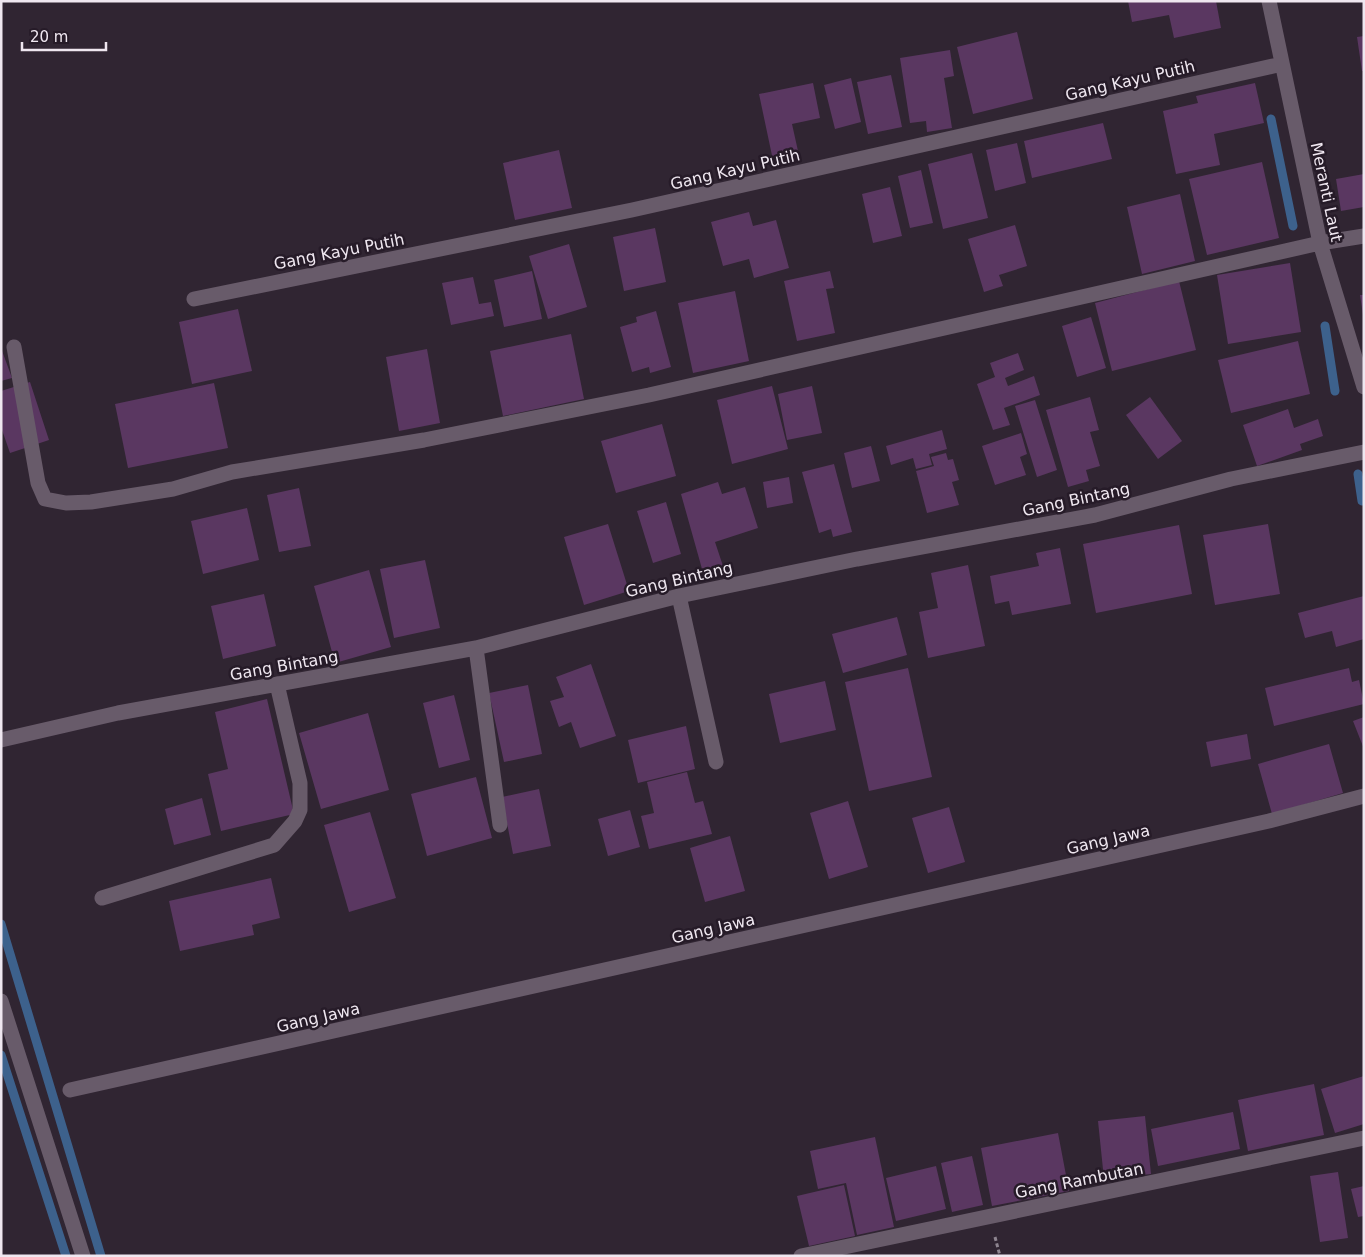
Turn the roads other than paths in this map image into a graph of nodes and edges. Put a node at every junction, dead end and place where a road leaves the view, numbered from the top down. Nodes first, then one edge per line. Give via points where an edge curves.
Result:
1 (1268, 1) edge
2 (1282, 64) junction
3 (1364, 236) edge
4 (1320, 243) junction
5 (194, 299) dead end
6 (14, 347) dead end
7 (1364, 387) edge
8 (1364, 452) edge
9 (679, 596) junction
10 (476, 648) junction
11 (277, 684) junction
12 (1, 740) edge
13 (716, 762) dead end
14 (1364, 796) edge
15 (500, 825) dead end
16 (102, 898) dead end
17 (1, 1001) edge
18 (70, 1090) dead end
19 (1364, 1138) edge
20 (82, 1256) edge
21 (801, 1256) edge

1 - 2 street, Meranti Laut
2 - 4 street, Meranti Laut
2 - 5 street, Gang Kayu Putih via 632,210
3 - 4 street
4 - 6 street via 650,395 424,440 232,472 173,489 91,502 66,503 45,499 38,483
4 - 7 street, Meranti Laut
8 - 9 street, Gang Bintang via 1231,479 1095,515 857,558
9 - 10 street, Gang Bintang
9 - 13 street
10 - 11 street, Gang Bintang
10 - 15 street
11 - 12 street, Gang Bintang via 118,713
11 - 16 street via 300,783 300,810 295,821 274,845
14 - 18 street, Gang Jawa via 1269,821
17 - 20 street
19 - 21 street, Gang Rambutan

